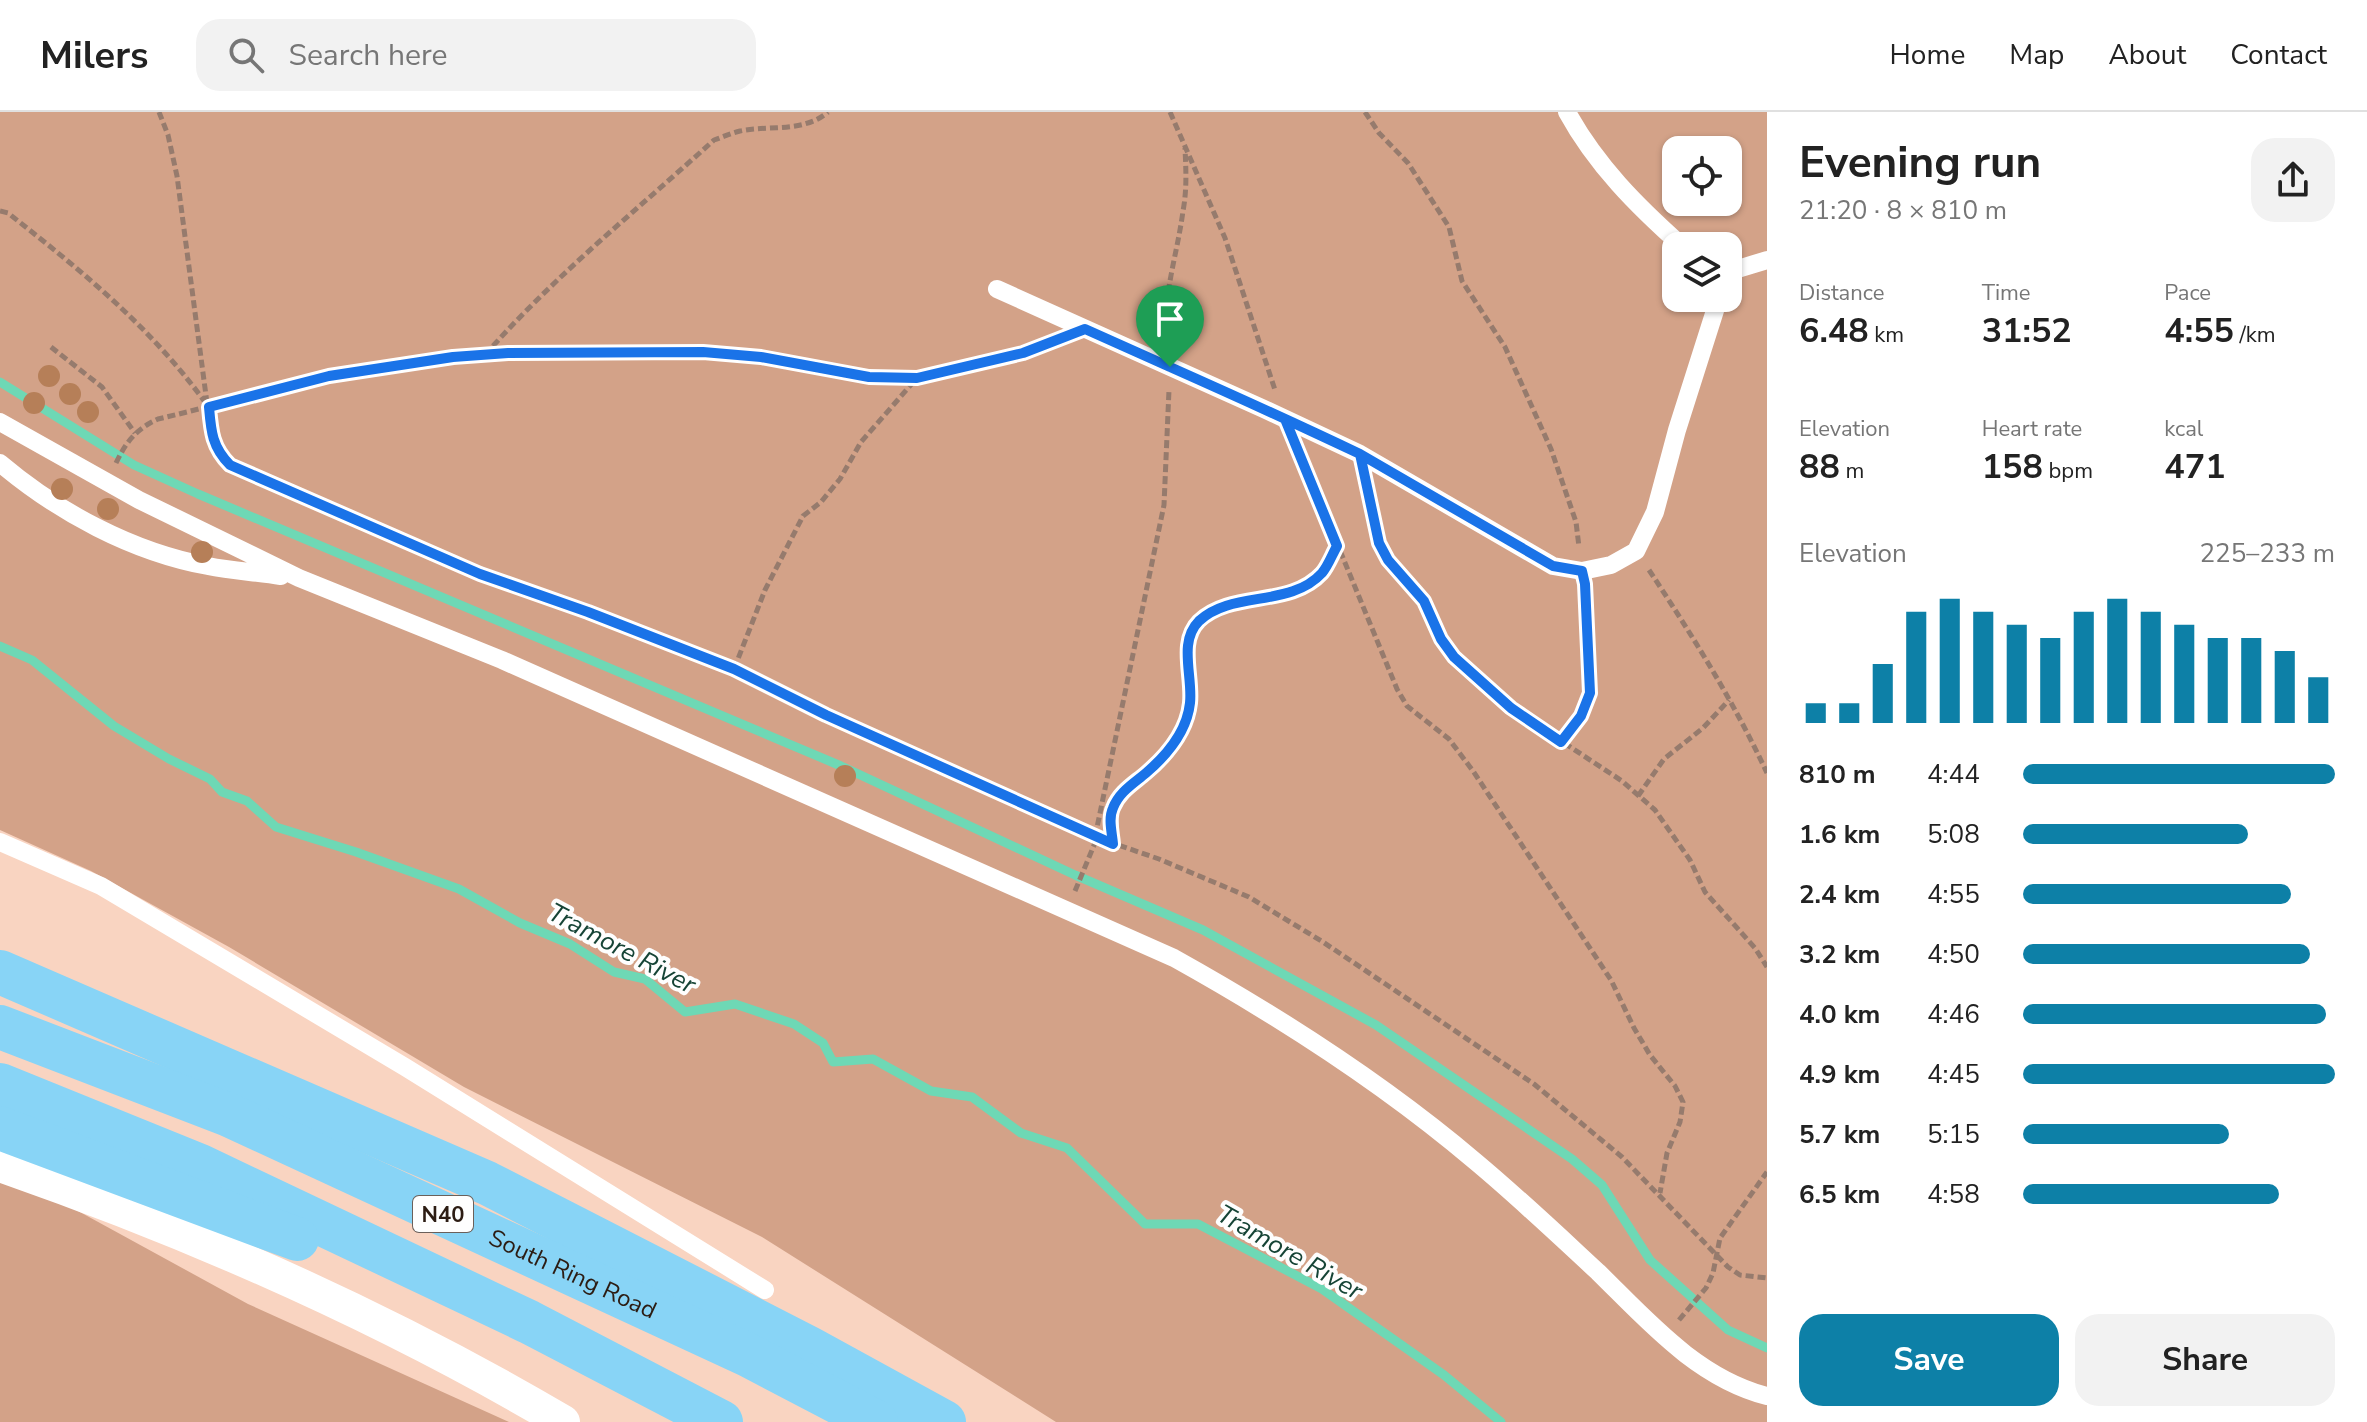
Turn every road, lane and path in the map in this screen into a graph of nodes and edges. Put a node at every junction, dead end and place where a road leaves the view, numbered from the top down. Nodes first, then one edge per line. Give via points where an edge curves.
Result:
1 (159, 112) edge
2 (828, 112) edge
3 (1170, 112) edge
4 (1365, 112) edge
5 (1567, 112) edge
6 (1185, 144) junction
7 (0, 211) edge
8 (1667, 232) edge
9 (1767, 260) edge
10 (1742, 268) edge
11 (997, 289) dead end
12 (1715, 312) edge
13 (1085, 329) junction
14 (51, 347) dead end
15 (485, 355) junction
16 (1170, 367) junction
17 (917, 378) junction
18 (209, 407) junction
19 (1285, 419) junction
20 (0, 422) edge
21 (135, 433) junction
22 (1360, 454) junction
23 (0, 463) edge
24 (113, 467) dead end
25 (1337, 546) junction
26 (1636, 551) junction
27 (1582, 571) junction
28 (299, 578) junction
29 (734, 669) junction
30 (1729, 700) junction
31 (1561, 742) junction
32 (1767, 773) edge
33 (1638, 796) junction
34 (1096, 838) junction
35 (0, 842) edge
36 (1113, 844) junction
37 (1076, 889) dead end
38 (1767, 967) edge
39 (0, 972) edge
40 (0, 983) edge
41 (0, 1027) edge
42 (0, 1085) edge
43 (229, 1115) junction
44 (0, 1128) edge
45 (0, 1165) edge
46 (1767, 1172) edge
47 (1660, 1194) junction
48 (1716, 1256) junction
49 (1767, 1278) edge
50 (765, 1290) dead end
51 (1684, 1314) dead end
52 (529, 1322) junction
53 (1767, 1396) edge
54 (563, 1422) edge
55 (721, 1422) edge
56 (876, 1422) edge
57 (944, 1422) edge

1 - 18 path via 177,176
2 - 15 path via 798,126 741,131 714,140 552,285
3 - 6 path
4 - 27 path via 1408,163 1449,227 1462,281 1505,347 1551,449 1576,522
5 - 8 lane via 1610,177
6 - 16 path via 1183,213 1165,310
6 - 19 path via 1225,238
7 - 18 path via 96,283 184,373
9 - 10 lane
11 - 13 lane
12 - 26 lane via 1655,512
13 - 16 lane
13 - 17 path via 1023,353
14 - 21 path via 102,387
15 - 17 path via 703,352 869,377
15 - 18 path via 329,376
16 - 19 lane
16 - 34 path via 1164,505
17 - 29 path via 861,442 831,490 803,516 765,590
18 - 21 path via 158,419
18 - 29 path via 212,441 230,465 480,574
19 - 22 lane
19 - 25 path
20 - 28 lane via 139,500
21 - 24 path
22 - 27 lane via 1553,566
22 - 31 path via 1379,543 1424,601 1441,639 1511,708
23 - 28 lane via 38,493 129,542 207,566
25 - 36 path via 1321,573 1301,587 1230,604 1192,629 1186,652 1190,705 1181,732 1113,808
25 - 47 path via 1407,706 1449,739 1473,771 1611,980 1634,1028 1683,1102
26 - 27 lane via 1611,565
26 - 30 path
27 - 31 path via 1590,693
28 - 53 lane via 502,660 1162,953 1222,985 1416,1114 1477,1162 1710,1373
29 - 34 path
30 - 32 path
30 - 33 path via 1664,759
31 - 33 path
33 - 38 path via 1655,810 1705,892
34 - 36 path
34 - 37 path
35 - 50 lane via 101,886
36 - 47 path via 1249,897 1323,942 1534,1084
39 - 57 highway via 487,1183
40 - 43 highway
41 - 43 highway, South Ring Road / N40
42 - 52 highway, N40 via 200,1166
43 - 56 highway, South Ring Road / N40 via 748,1355
44 - 52 highway
45 - 54 street via 316,1292
46 - 48 path via 1720,1238
47 - 48 path
48 - 49 path via 1740,1275
48 - 51 path via 1706,1288
52 - 55 highway, N40

